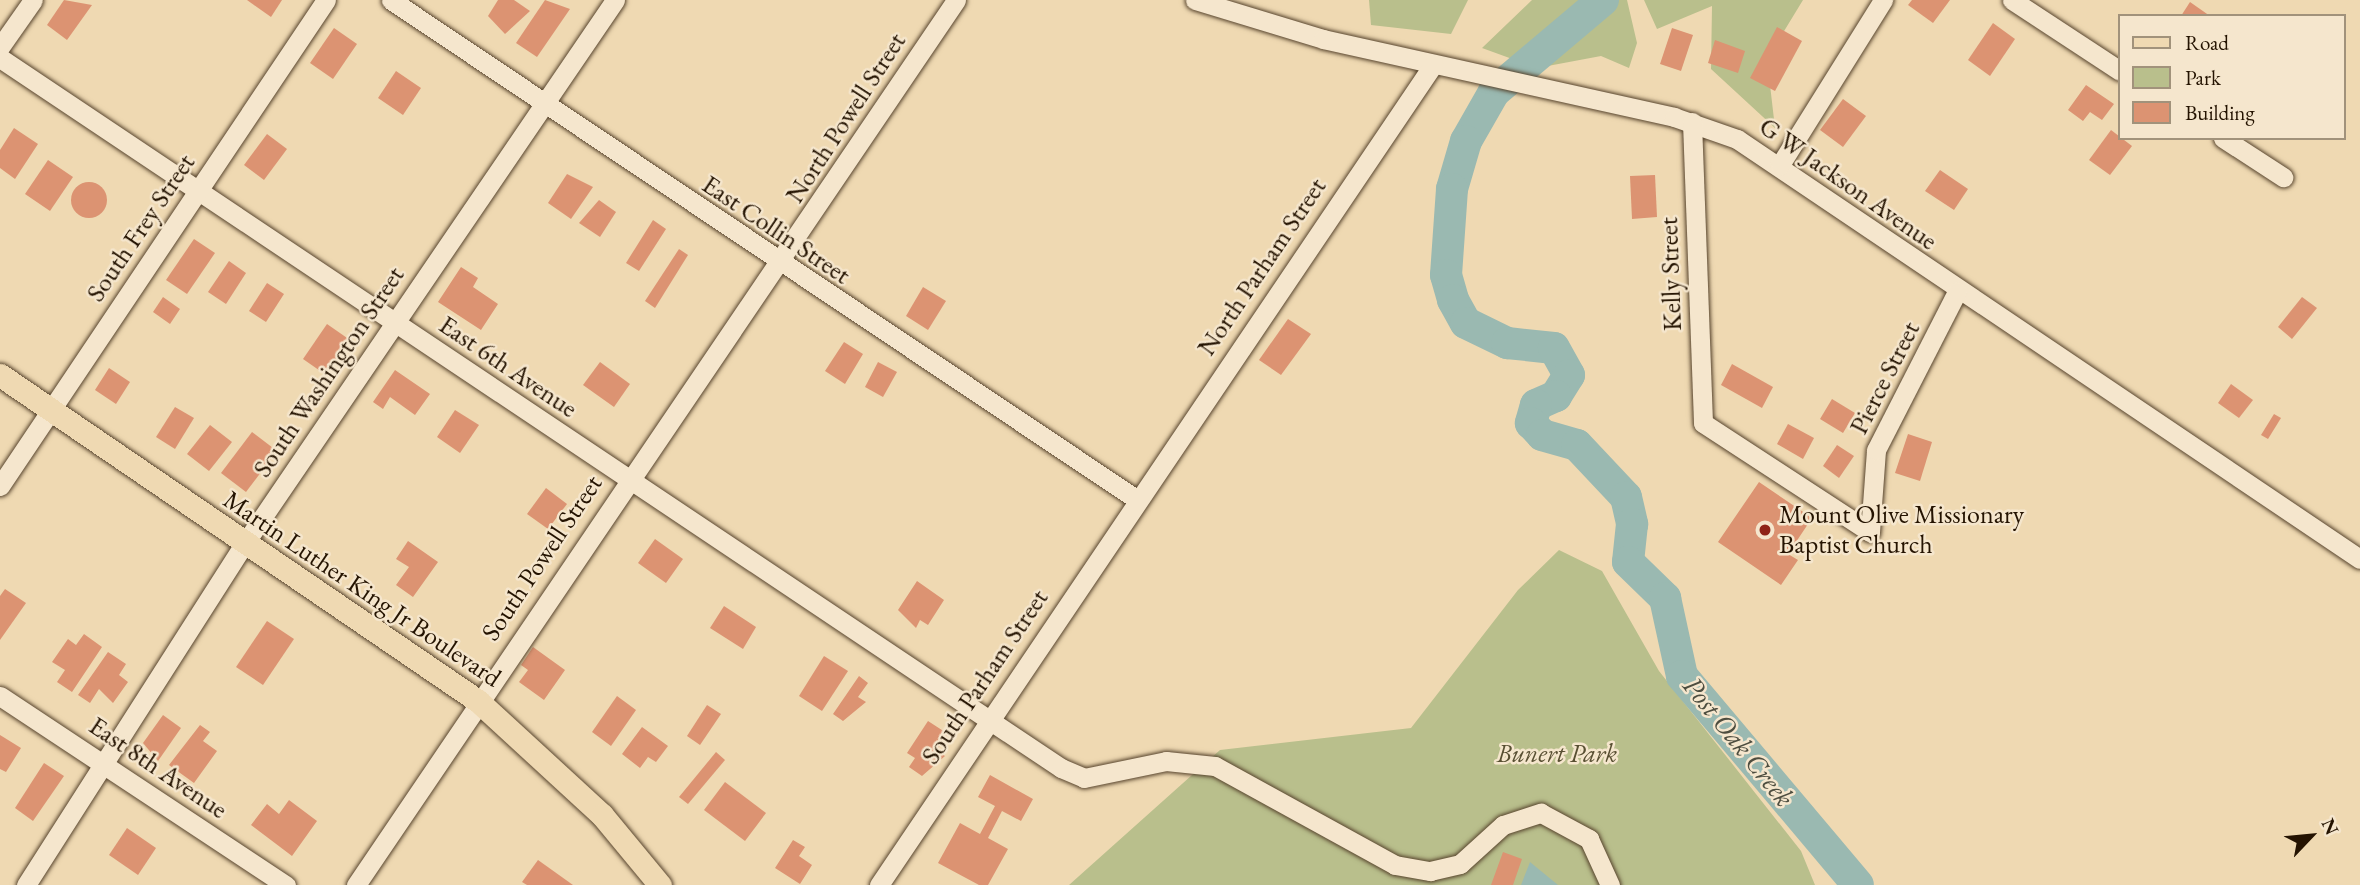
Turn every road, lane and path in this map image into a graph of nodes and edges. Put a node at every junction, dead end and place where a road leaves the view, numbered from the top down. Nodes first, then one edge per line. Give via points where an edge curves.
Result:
1 (33, 0) edge
2 (326, 0) edge
3 (391, 0) edge
4 (615, 0) edge
5 (956, 0) edge
6 (1195, 0) edge
7 (1883, 0) edge
8 (2012, 0) edge
9 (0, 47) edge
10 (0, 58) edge
11 (1437, 66) junction
12 (2118, 70) edge
13 (544, 104) junction
14 (1692, 122) junction
15 (2227, 140) edge
16 (1780, 165) junction
17 (2283, 177) dead end
18 (200, 190) junction
19 (780, 265) junction
20 (1957, 292) junction
21 (394, 322) junction
22 (0, 375) edge
23 (50, 409) junction
24 (626, 478) junction
25 (0, 486) edge
26 (1136, 499) junction
27 (1870, 533) joint
28 (245, 543) junction
29 (2360, 559) edge
30 (0, 696) edge
31 (478, 701) junction
32 (986, 721) junction
33 (105, 763) junction
34 (26, 885) edge
35 (286, 885) edge
36 (356, 885) edge
37 (660, 885) edge
38 (879, 885) edge
39 (1610, 885) edge

1 - 9 street
2 - 18 street, South Frey Street
3 - 13 street, East Collin Street
4 - 13 street, South Washington Street
5 - 19 street, North Powell Street
6 - 11 street, G W Jackson Avenue
7 - 16 street
8 - 12 street
10 - 18 street, East 6th Avenue
11 - 14 street, G W Jackson Avenue
11 - 26 street, North Parham Street
13 - 19 street, East Collin Street
13 - 21 street, South Washington Street
14 - 16 street, G W Jackson Avenue
14 - 27 street, Kelly Street via 1703,423
15 - 17 street
16 - 20 street, G W Jackson Avenue
18 - 21 street, East 6th Avenue
18 - 23 street, South Frey Street
19 - 24 street, South Powell Street
19 - 26 street, East Collin Street
20 - 27 street, Pierce Street via 1876,450
20 - 29 street, G W Jackson Avenue
21 - 24 street, East 6th Avenue
21 - 28 street, South Washington Street
22 - 23 main road, Martin Luther King Jr Boulevard
23 - 25 street, South Frey Street
23 - 28 main road, Martin Luther King Jr Boulevard
24 - 31 street, South Powell Street
24 - 32 street, East 6th Avenue
26 - 32 street, South Parham Street
28 - 31 main road, Martin Luther King Jr Boulevard
28 - 33 street, South Washington Street
30 - 33 street, East 8th Avenue
31 - 36 street, South Powell Street
31 - 37 main road, Martin Luther King Jr Boulevard via 602,815
32 - 38 street, South Parham Street
32 - 39 street, East 6th Avenue via 1084,778 1167,761 1215,766 1395,865 1430,871 1460,864 1503,825 1541,813 1589,839
33 - 34 street, South Washington Street
33 - 35 street, East 8th Avenue

